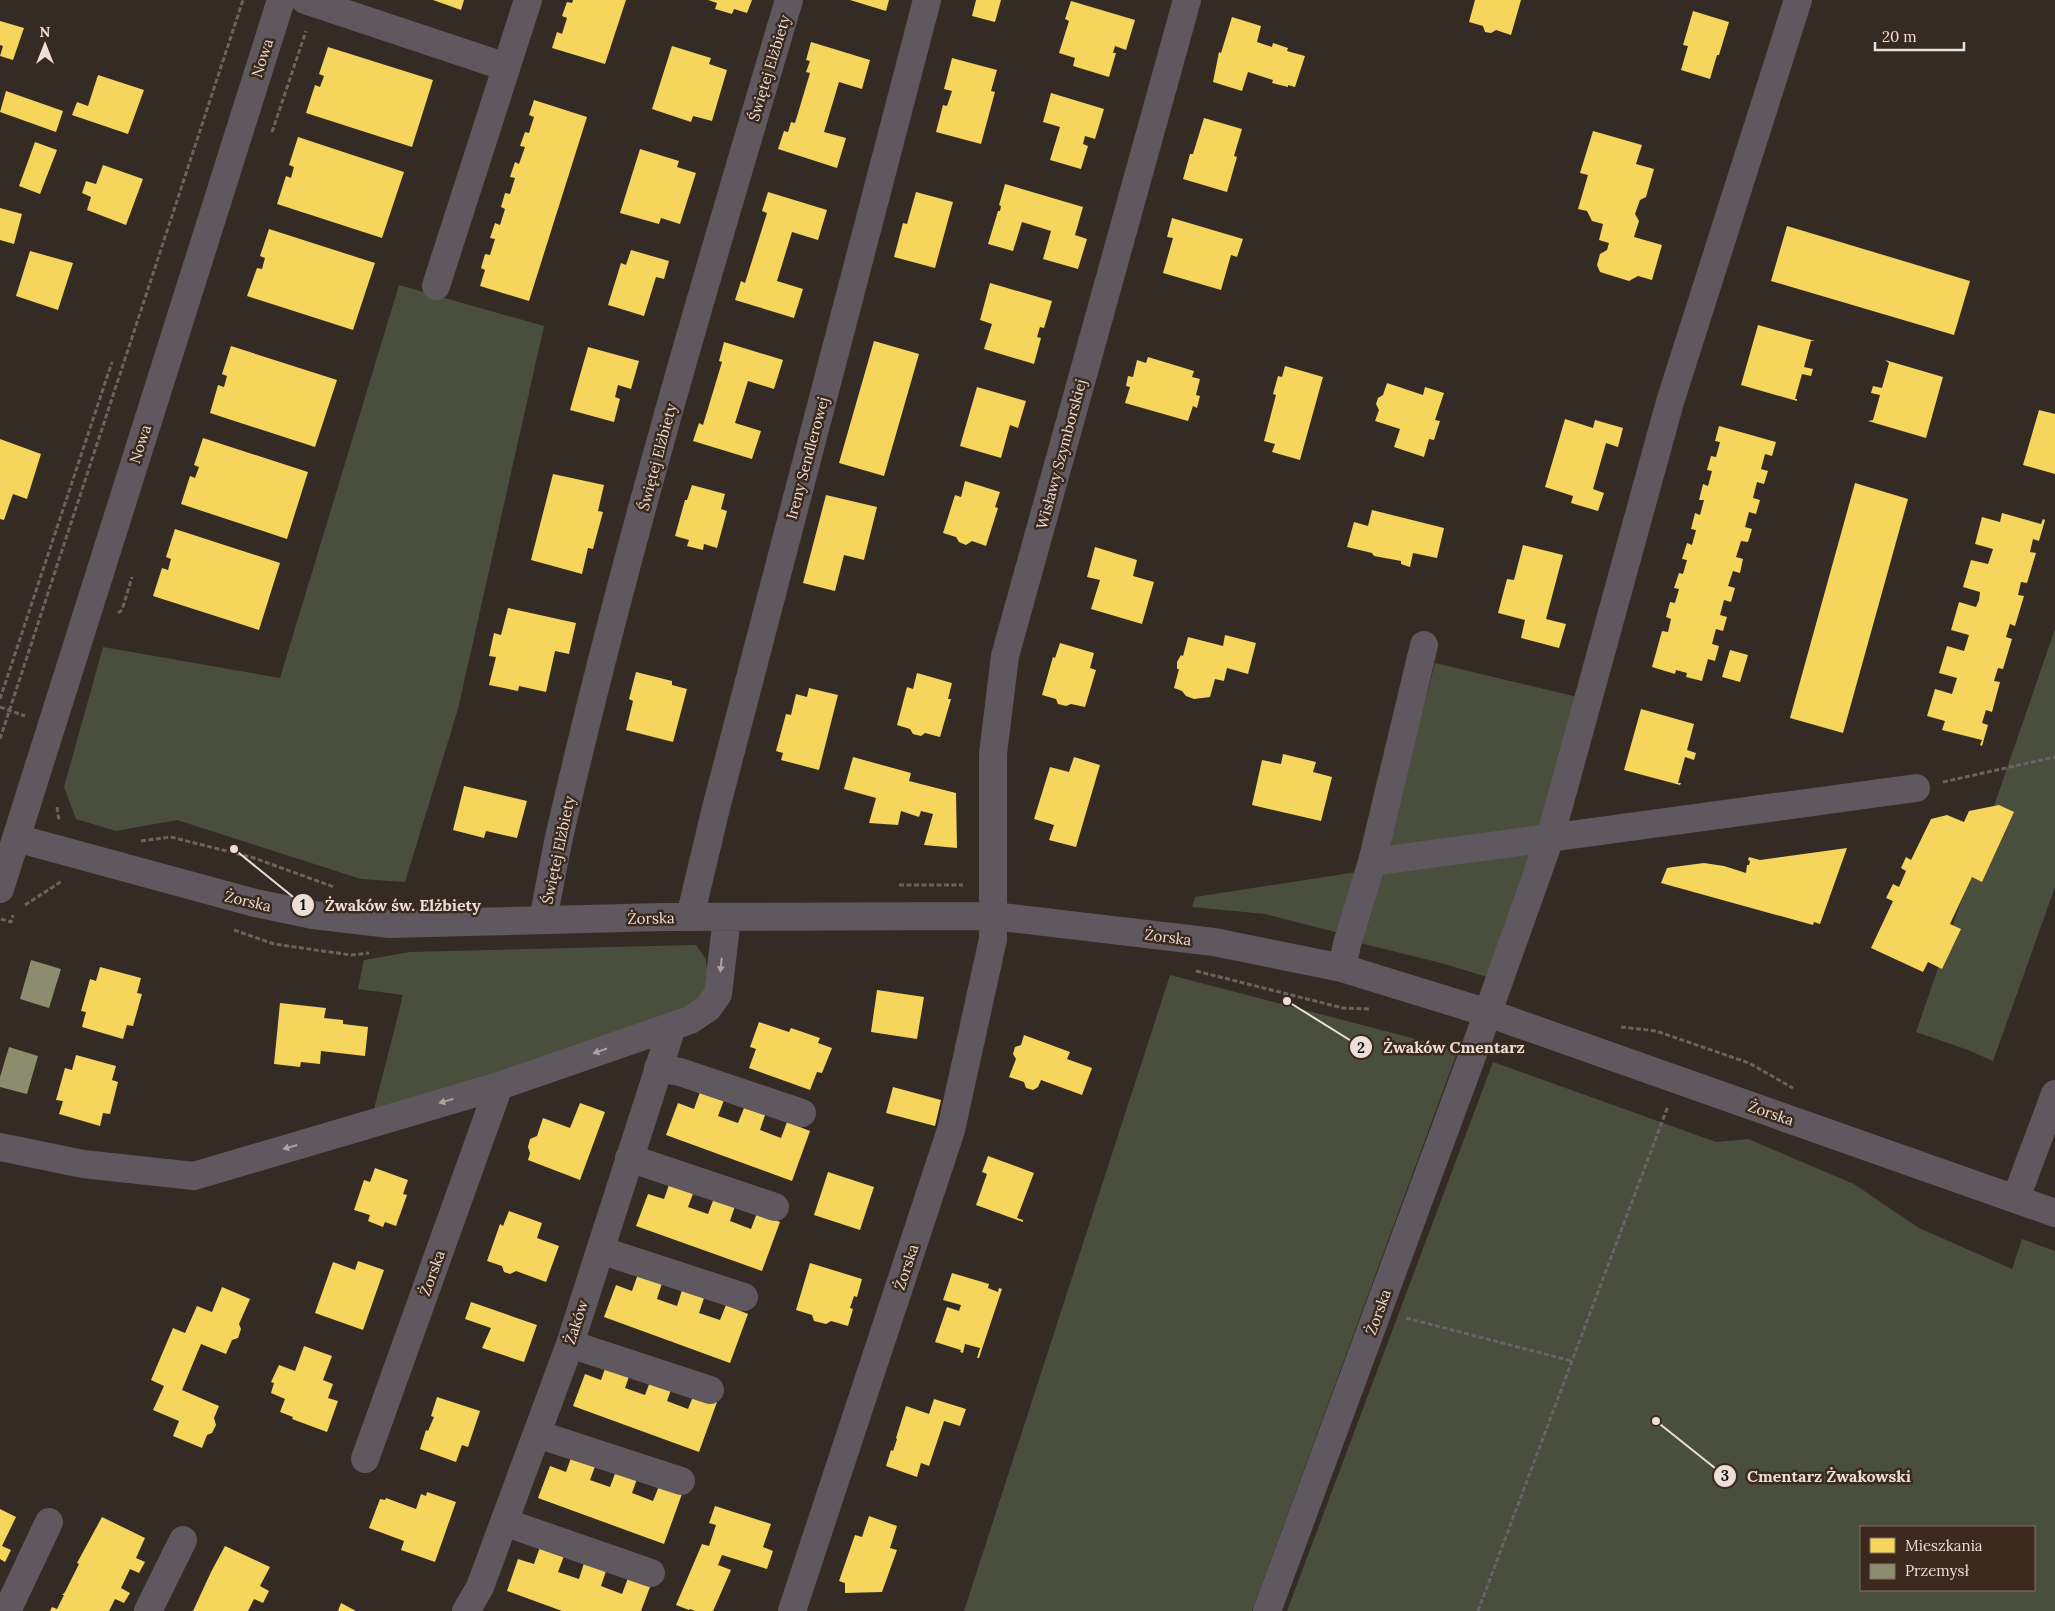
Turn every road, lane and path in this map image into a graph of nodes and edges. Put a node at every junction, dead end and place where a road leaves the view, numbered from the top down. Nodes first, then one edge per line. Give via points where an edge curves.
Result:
1 (243, 0) edge
2 (281, 0) edge
3 (305, 0) edge
4 (528, 0) edge
5 (790, 0) edge
6 (927, 0) edge
7 (1187, 0) edge
8 (1798, 0) edge
9 (506, 67) junction
10 (436, 286) dead end
11 (112, 362) dead end
12 (1424, 645) dead end
13 (0, 698) edge
14 (0, 707) edge
15 (10, 710) junction
16 (33, 719) dead end
17 (0, 739) edge
18 (2055, 757) edge
19 (1916, 788) joint
20 (57, 804) dead end
21 (65, 826) dead end
22 (172, 837) dead end
23 (16, 838) junction
24 (1550, 838) junction
25 (135, 842) dead end
26 (1372, 862) junction
27 (66, 878) dead end
28 (0, 889) edge
29 (22, 907) dead end
30 (14, 912) dead end
31 (993, 916) junction
32 (690, 917) junction
33 (727, 917) junction
34 (0, 919) edge
35 (543, 919) junction
36 (231, 928) dead end
37 (351, 955) dead end
38 (1342, 968) junction
39 (1488, 1013) junction
40 (672, 1026) junction
41 (658, 1068) junction
42 (499, 1086) junction
43 (2055, 1094) edge
44 (1670, 1098) dead end
45 (802, 1112) dead end
46 (0, 1146) edge
47 (629, 1158) junction
48 (2016, 1198) junction
49 (775, 1207) dead end
50 (2055, 1213) edge
51 (600, 1250) junction
52 (744, 1297) dead end
53 (1398, 1316) dead end
54 (570, 1344) junction
55 (1572, 1362) junction
56 (710, 1390) dead end
57 (536, 1434) junction
58 (365, 1459) dead end
59 (681, 1481) dead end
60 (49, 1522) dead end
61 (504, 1522) junction
62 (183, 1540) dead end
63 (651, 1573) dead end
64 (7, 1611) edge
65 (148, 1611) edge
66 (466, 1611) edge
67 (792, 1611) edge
68 (1267, 1611) edge
69 (1478, 1611) edge

1 - 15 path
2 - 23 street, Nowa
3 - 9 street
4 - 9 street
5 - 35 street, Świętej Elżbiety via 688,340 605,650 562,822
6 - 32 street, Ireny Sendlerowej via 723,779
7 - 31 street, Wisławy Szymborskiej via 1005,656 993,754
8 - 24 street, Żorska via 1670,402
9 - 10 street
11 - 13 path
12 - 26 street
14 - 15 path
15 - 16 path
15 - 17 path
18 - 19 path
19 - 24 street
20 - 21 path via 60,822
22 - 25 path
23 - 28 street, Nowa
23 - 35 street, Żorska via 199,889 312,915 390,924
24 - 26 street
24 - 39 street, Żorska
26 - 38 street
27 - 29 path
30 - 34 path via 11,922
31 - 33 street, Żorska
31 - 38 street, Żorska via 1214,942
31 - 67 street, Żorska via 993,939 951,1130
32 - 33 street, Żorska
32 - 35 street, Żorska
33 -> 40 street via 718,994 708,1008 690,1020
36 - 37 path via 274,944
38 - 39 street, Żorska
39 - 48 street, Żorska
39 - 68 street, Żorska
40 - 41 street, Żaków
40 -> 42 street
41 - 45 street via 680,1072
41 - 47 street, Żaków
42 -> 46 street via 194,1176 83,1164
42 - 58 street, Żorska
43 - 48 street
44 - 55 path
47 - 49 street
47 - 51 street, Żaków
48 - 50 street, Żorska
51 - 52 street
51 - 54 street, Żaków
53 - 55 path
54 - 56 street
54 - 57 street, Żaków
55 - 69 path
57 - 59 street
57 - 61 street, Żaków
60 - 64 street
61 - 63 street
61 - 66 street, Żaków via 480,1587
62 - 65 street

